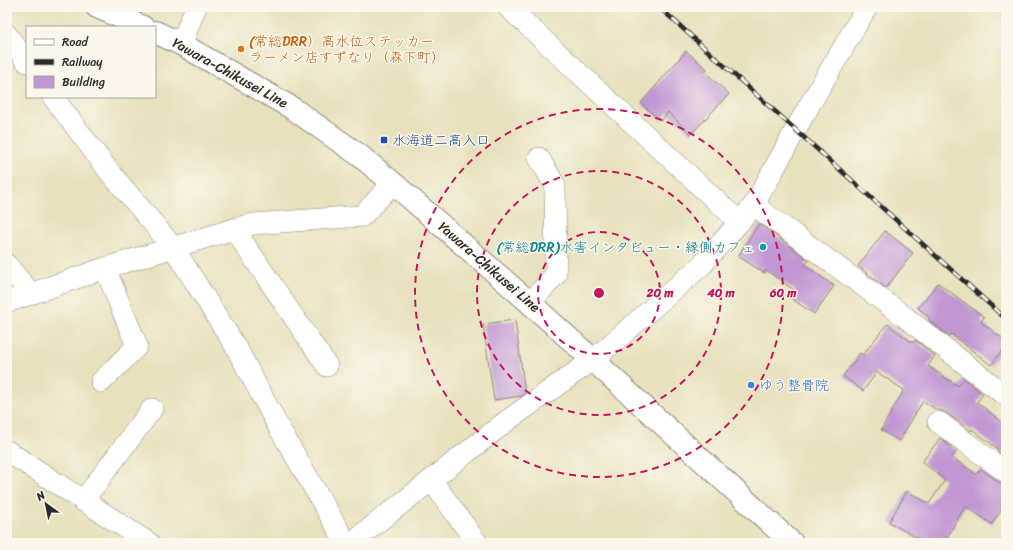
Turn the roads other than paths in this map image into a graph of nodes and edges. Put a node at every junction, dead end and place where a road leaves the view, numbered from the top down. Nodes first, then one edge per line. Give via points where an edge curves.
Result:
1 (97, 7) edge
2 (196, 7) edge
3 (508, 7) edge
4 (868, 7) edge
5 (141, 26) edge
6 (156, 32) edge
7 (7, 35) edge
8 (181, 44) junction
9 (26, 61) edge
10 (55, 98) edge
11 (539, 158) dead end
12 (393, 183) junction
13 (754, 205) junction
14 (739, 222) junction
15 (234, 229) junction
16 (173, 247) junction
17 (7, 265) edge
18 (105, 268) junction
19 (31, 294) junction
20 (7, 302) edge
21 (530, 303) junction
22 (593, 360) junction
23 (327, 366) dead end
24 (101, 382) dead end
25 (1006, 396) edge
26 (152, 409) dead end
27 (938, 422) dead end
28 (7, 451) edge
29 (1006, 472) edge
30 (432, 481) junction
31 (83, 501) junction
32 (149, 543) edge
33 (346, 543) edge
34 (352, 543) edge
35 (476, 543) edge
36 (792, 543) edge

1 - 5 main road
2 - 8 street
3 - 14 street
4 - 13 street
6 - 8 main road, Yawara-Chikusei Line
7 - 9 street
8 - 12 main road, Yawara-Chikusei Line via 292,108 359,155
10 - 16 street via 108,170
11 - 21 street via 555,185 556,274
12 - 15 street via 362,216 253,224
12 - 21 main road, Yawara-Chikusei Line
13 - 14 street
13 - 25 street
14 - 22 street via 703,264
15 - 16 street
15 - 23 street
16 - 18 street
16 - 33 street via 236,347 278,426
17 - 19 street
18 - 19 street
18 - 24 street via 136,346
19 - 20 street
21 - 22 main road, Yawara-Chikusei Line
22 - 30 street via 508,420
22 - 36 main road, Yawara-Chikusei Line
26 - 31 street
27 - 29 street
28 - 31 street
30 - 34 street
30 - 35 street
31 - 32 street

